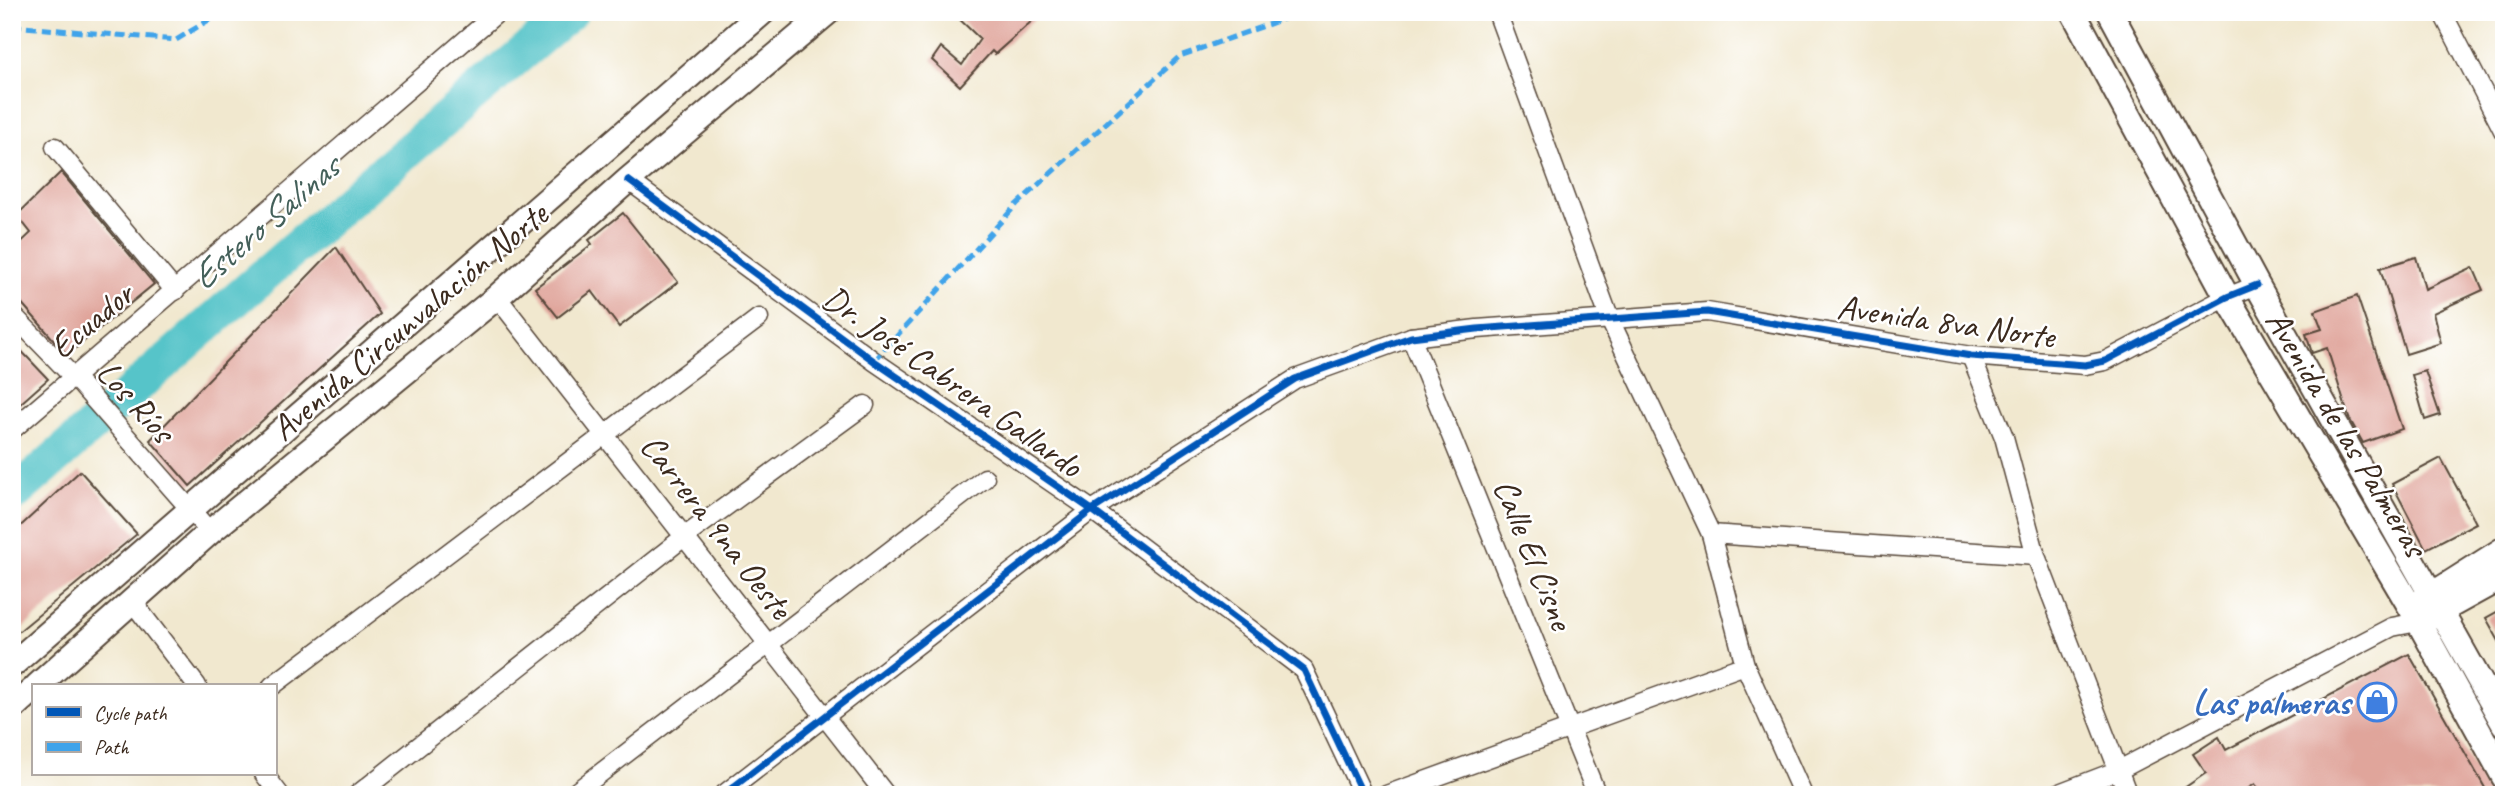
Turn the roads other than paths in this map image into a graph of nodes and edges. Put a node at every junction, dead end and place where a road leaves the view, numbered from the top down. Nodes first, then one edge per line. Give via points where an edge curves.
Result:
1 (498, 12) edge
2 (763, 12) edge
3 (828, 12) edge
4 (1497, 12) edge
5 (2073, 12) edge
6 (2110, 12) edge
7 (2442, 12) edge
8 (645, 114) junction
9 (2504, 132) edge
10 (669, 145) junction
11 (55, 147) dead end
12 (628, 180) junction
13 (2257, 285) junction
14 (175, 290) junction
15 (497, 297) junction
16 (2227, 298) junction
17 (12, 314) edge
18 (759, 318) dead end
19 (1610, 320) junction
20 (1411, 338) junction
21 (1971, 356) junction
22 (77, 382) junction
23 (865, 405) dead end
24 (12, 430) edge
25 (604, 434) junction
26 (985, 478) dead end
27 (1092, 510) junction
28 (190, 511) junction
29 (210, 532) junction
30 (1710, 534) junction
31 (684, 537) junction
32 (2504, 549) edge
33 (2036, 556) junction
34 (2504, 576) edge
35 (131, 601) junction
36 (2425, 610) junction
37 (769, 643) junction
38 (1745, 664) junction
39 (12, 665) edge
40 (39, 684) edge
41 (195, 684) edge
42 (275, 684) edge
43 (32, 691) edge
44 (12, 709) edge
45 (826, 717) junction
46 (2504, 724) edge
47 (1572, 729) junction
48 (2119, 770) junction
49 (266, 776) edge
50 (2504, 777) edge
51 (280, 795) edge
52 (357, 795) edge
53 (572, 795) edge
54 (723, 795) edge
55 (886, 795) edge
56 (1363, 795) edge
57 (1386, 795) edge
58 (1597, 795) edge
59 (1803, 795) edge
60 (2054, 795) edge
61 (2128, 795) edge

1 - 14 street, Ecuador
2 - 8 main road, Avenida Circunvalación Norte
3 - 10 main road, Avenida Circunvalación Norte
4 - 19 street
5 - 16 main road, Avenida de las Palmeras
6 - 13 main road, Avenida de las Palmeras
7 - 9 street
8 - 10 main road
8 - 28 main road, Avenida Circunvalación Norte
10 - 12 main road, Avenida Circunvalación Norte
11 - 14 street
12 - 15 main road, Avenida Circunvalación Norte
12 - 27 street, Dr. José Cabrera Gallardo via 874,361
13 - 16 street, Avenida 8va Norte
13 - 36 main road, Avenida de las Palmeras
14 - 22 street, Ecuador
15 - 25 street, Carrera 9na Oeste
15 - 29 main road, Avenida Circunvalación Norte
16 - 21 street, Avenida 8va Norte via 2105,361 2085,365
16 - 36 main road, Avenida de las Palmeras
17 - 22 street, Los Ríos
18 - 25 street
19 - 20 street, Avenida 8va Norte
19 - 21 street, Avenida 8va Norte via 1707,312
19 - 30 street
20 - 27 street, Avenida 8va Norte via 1295,379
20 - 47 street, Calle El Cisne
21 - 33 street via 2004,437
22 - 24 street, Ecuador
22 - 28 street, Los Ríos
23 - 31 street
25 - 31 street, Carrera 9na Oeste
25 - 42 street
26 - 37 street
27 - 45 street, Avenida 8va Norte
27 - 56 street, Dr. José Cabrera Gallardo via 1304,670
28 - 29 street, Los Ríos
28 - 39 main road, Avenida Circunvalación Norte
29 - 35 main road, Avenida Circunvalación Norte
30 - 33 street
30 - 38 street
31 - 37 street, Carrera 9na Oeste
31 - 52 street
32 - 36 main road
33 - 48 street
34 - 36 main road
35 - 40 main road, Avenida Circunvalación Norte
35 - 41 street
36 - 46 main road, Avenida de las Palmeras
36 - 48 street
36 - 50 main road, Avenida de las Palmeras
37 - 45 street, Carrera 9na Oeste
37 - 53 street
38 - 47 street
38 - 59 street
43 - 44 main road, Avenida Circunvalación Norte
45 - 54 street, Avenida 8va Norte
45 - 55 street, Carrera 9na Oeste
47 - 57 street
47 - 58 street, Calle El Cisne
48 - 60 street
48 - 61 street
49 - 51 street

